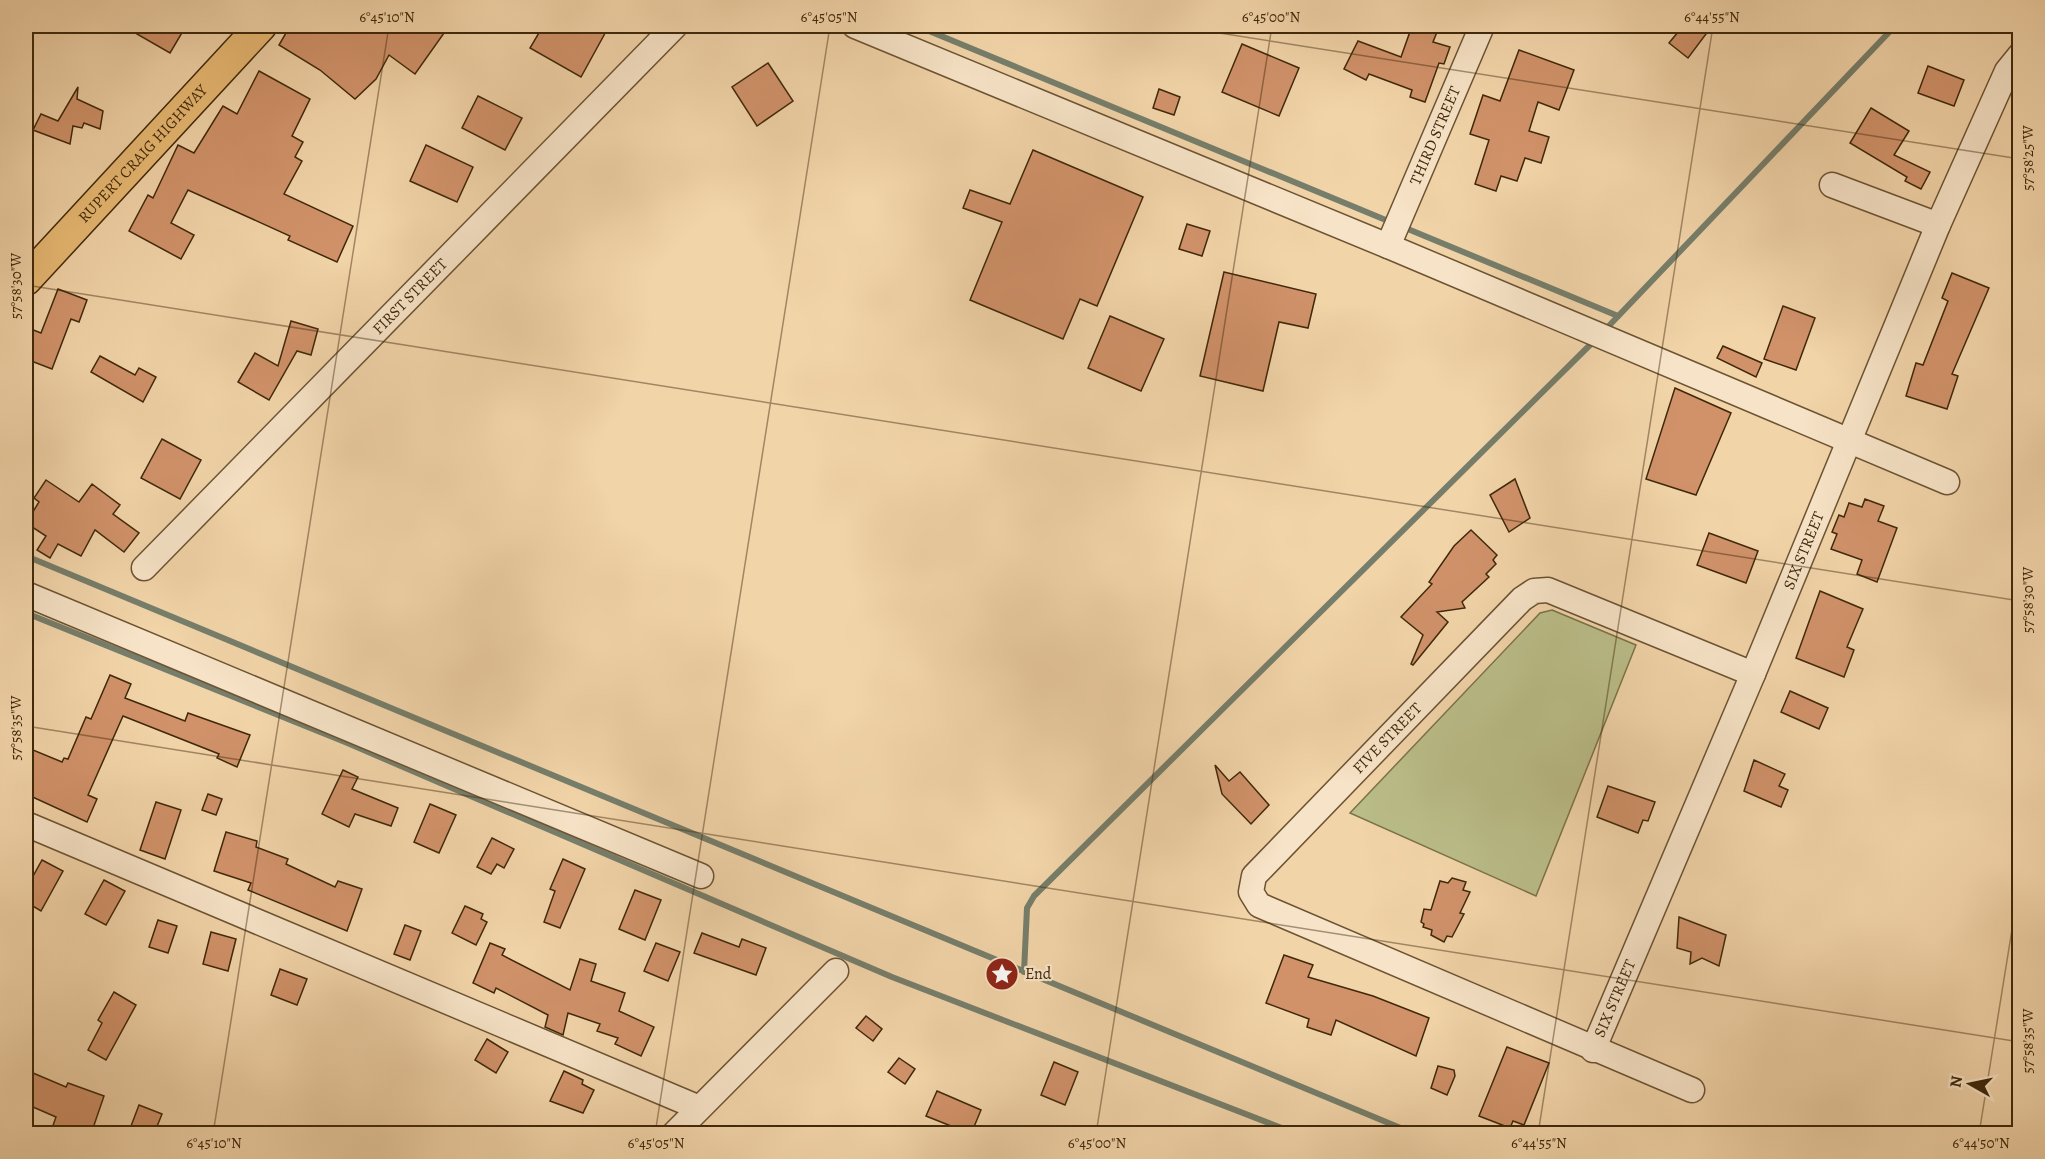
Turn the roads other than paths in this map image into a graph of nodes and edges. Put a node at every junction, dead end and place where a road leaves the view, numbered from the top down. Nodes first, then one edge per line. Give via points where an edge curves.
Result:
1 (261, 26) edge
2 (675, 26) edge
3 (855, 26) edge
4 (1482, 26) edge
5 (2019, 55) edge
6 (1832, 184) dead end
7 (1938, 225) junction
8 (1388, 246) junction
9 (26, 280) edge
10 (1848, 443) junction
11 (1947, 482) dead end
12 (144, 568) dead end
13 (26, 594) edge
14 (1753, 674) junction
15 (26, 824) edge
16 (701, 876) dead end
17 (836, 971) dead end
18 (1593, 1050) junction
19 (1692, 1090) dead end
20 (697, 1107) junction
21 (674, 1134) edge

1 - 9 main road, RUPERT CRAIG HIGHWAY
2 - 12 street, FIRST STREET
3 - 8 street
4 - 8 street, THIRD STREET
5 - 7 street, SIX STREET via 2007,71
6 - 7 street
7 - 10 street, SIX STREET
8 - 10 street
10 - 11 street
10 - 14 street, SIX STREET
13 - 16 street
14 - 18 street, SIX STREET
14 - 18 street, FIVE STREET via 1548,590 1534,591 1254,876 1251,892 1259,905
15 - 20 street
17 - 20 street
18 - 19 street
20 - 21 street

